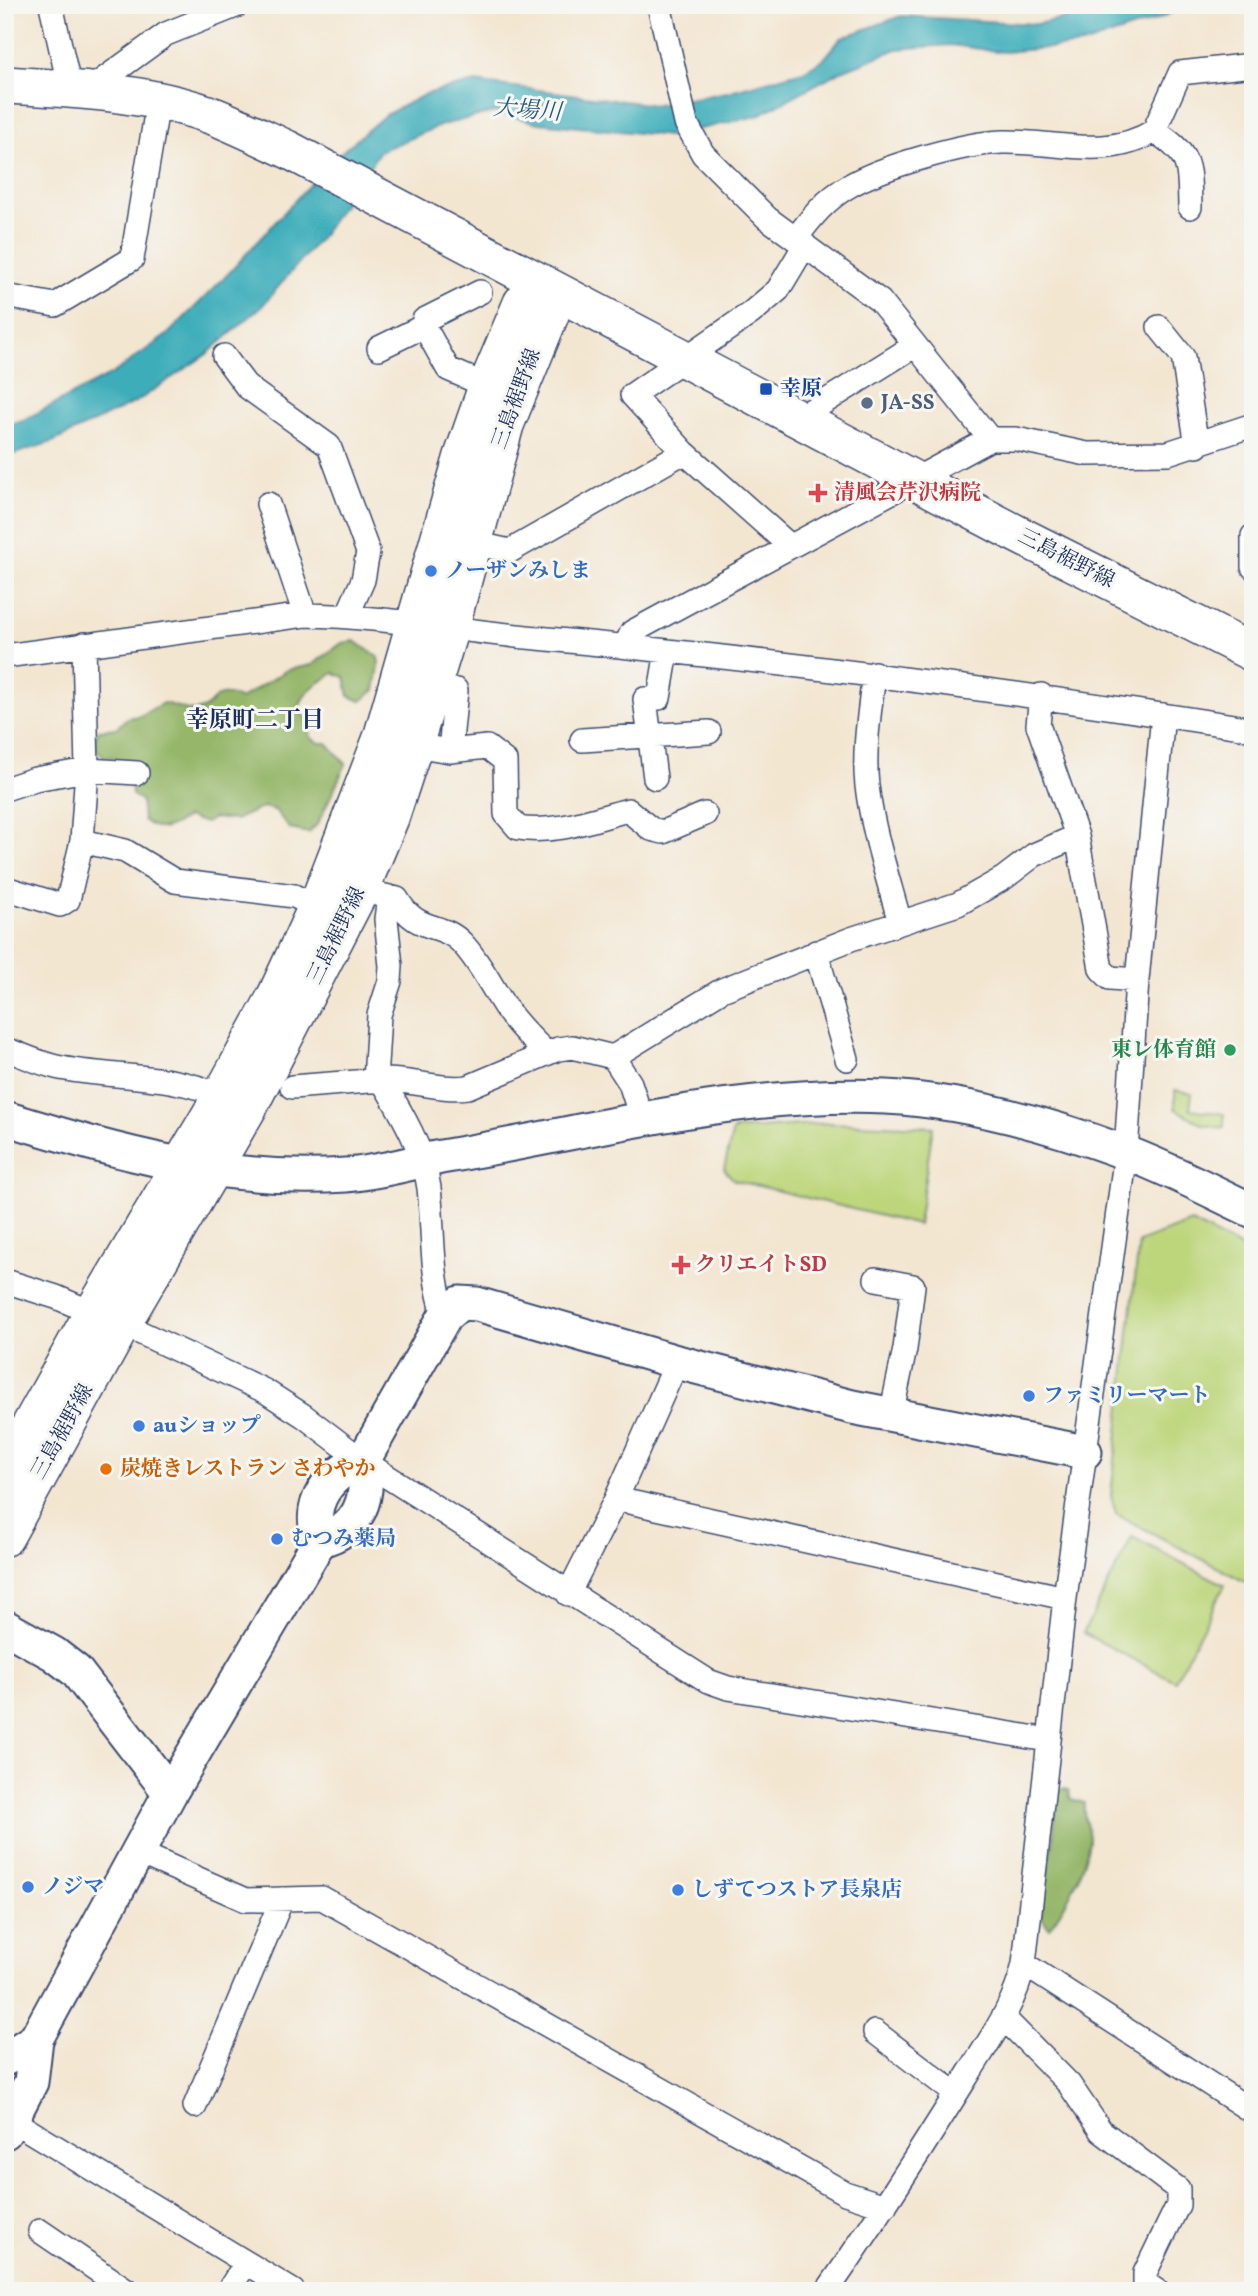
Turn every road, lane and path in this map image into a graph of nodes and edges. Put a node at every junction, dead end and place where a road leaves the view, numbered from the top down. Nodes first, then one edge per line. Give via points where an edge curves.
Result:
1 (51, 5) edge
2 (238, 5) edge
3 (659, 5) edge
4 (1253, 65) edge
5 (5, 85) edge
6 (79, 90) junction
7 (158, 102) junction
8 (1154, 131) junction
9 (1190, 206) dead end
10 (800, 242) junction
11 (546, 286) junction
12 (480, 292) dead end
13 (5, 296) edge
14 (424, 326) junction
15 (1159, 327) dead end
16 (914, 346) junction
17 (379, 348) dead end
18 (224, 356) dead end
19 (684, 359) junction
20 (487, 386) junction
21 (799, 418) junction
22 (1253, 425) edge
23 (990, 439) junction
24 (1197, 446) junction
25 (684, 452) junction
26 (913, 479) junction
27 (268, 503) dead end
28 (1253, 536) edge
29 (473, 543) junction
30 (790, 546) junction
31 (1253, 567) edge
32 (348, 614) junction
33 (305, 615) junction
34 (433, 626) junction
35 (84, 644) junction
36 (625, 646) junction
37 (667, 651) junction
38 (1253, 653) edge
39 (5, 656) edge
40 (874, 673) junction
41 (456, 690) dead end
42 (1041, 695) junction
43 (1163, 715) junction
44 (1253, 729) edge
45 (709, 733) dead end
46 (649, 734) junction
47 (582, 740) dead end
48 (414, 745) junction
49 (450, 751) junction
50 (87, 770) junction
51 (137, 773) dead end
52 (655, 778) dead end
53 (5, 789) edge
54 (705, 814) dead end
55 (1077, 836) junction
56 (82, 841) junction
57 (5, 888) edge
58 (375, 894) junction
59 (317, 907) junction
60 (900, 923) junction
61 (816, 952) junction
62 (1137, 980) junction
63 (5, 1049) edge
64 (545, 1052) junction
65 (613, 1057) junction
66 (847, 1059) dead end
67 (378, 1080) junction
68 (292, 1087) dead end
69 (221, 1096) junction
70 (5, 1118) edge
71 (642, 1120) junction
72 (1126, 1153) junction
73 (422, 1160) junction
74 (197, 1167) junction
75 (1253, 1211) edge
76 (876, 1279) dead end
77 (5, 1281) edge
78 (445, 1316) junction
79 (108, 1319) junction
80 (677, 1362) junction
81 (891, 1415) junction
82 (1085, 1452) junction
83 (363, 1461) junction
84 (5, 1471) edge
85 (616, 1499) junction
86 (5, 1536) edge
87 (568, 1594) junction
88 (1065, 1598) junction
89 (5, 1628) edge
90 (1048, 1740) junction
91 (170, 1793) junction
92 (137, 1852) junction
93 (282, 1899) junction
94 (1024, 1964) junction
95 (1003, 2017) junction
96 (875, 2032) dead end
97 (36, 2039) junction
98 (5, 2059) edge
99 (956, 2094) junction
100 (195, 2106) dead end
101 (1253, 2112) edge
102 (9, 2127) edge
103 (885, 2206) junction
104 (40, 2231) dead end
105 (246, 2263) junction
106 (128, 2291) edge
107 (228, 2291) edge
108 (293, 2291) edge
109 (827, 2291) edge
110 (1157, 2291) edge

1 - 6 street
2 - 6 street via 166,34
3 - 10 street via 686,123 703,154 766,218
4 - 8 street via 1180,73
5 - 6 main road, 三島裾野線
6 - 7 main road, 三島裾野線
7 - 11 main road, 三島裾野線 via 214,116 289,150
7 - 13 street via 132,259 55,304
8 - 9 street via 1178,146 1187,159
8 - 10 street via 1116,146 1092,149 1002,142 955,149 850,185 816,212
10 - 16 street via 880,300
10 - 19 street via 778,290
11 - 19 main road, 三島裾野線
11 - 20 main road, 三島裾野線 via 522,303
11 - 29 main road, 三島裾野線 via 550,315 505,425
12 - 14 street via 424,320
14 - 17 street
14 - 20 street via 448,369
15 - 24 street via 1183,357
16 - 21 street
16 - 23 street
18 - 32 street via 247,387 329,446 368,552 363,580
19 - 21 main road, 三島裾野線
19 - 25 street via 632,396
20 - 34 main road, 三島裾野線 via 464,456
21 - 26 main road, 三島裾野線
22 - 24 street
23 - 24 street via 1016,439 1087,454 1168,453
23 - 26 street
25 - 29 street via 510,551
25 - 30 street
26 - 30 street
26 - 38 main road, 三島裾野線
27 - 33 street
28 - 31 street
29 - 34 main road, 三島裾野線
30 - 36 street via 632,632
32 - 33 street
32 - 34 street
33 - 35 street
34 - 36 street
34 - 48 main road, 三島裾野線
34 - 59 main road, 三島裾野線 via 382,738
35 - 39 street
35 - 50 street
36 - 37 street
37 - 40 street
37 - 46 street via 659,698 645,699
40 - 42 street
40 - 60 street via 867,784
41 - 49 street
42 - 43 street
42 - 55 street via 1038,725
43 - 44 street
43 - 62 street
45 - 46 street
46 - 47 street
46 - 52 street
48 - 49 street
48 - 58 main road, 三島裾野線 via 390,818
49 - 54 street via 487,747 505,761 506,814 518,828 536,831 579,826 628,810 651,829 663,832
50 - 51 street
50 - 53 street
50 - 56 street
55 - 60 street via 1034,855 958,904
55 - 62 street via 1101,969 1110,978
56 - 57 street via 68,900 60,905
56 - 59 street via 125,851 175,881 293,896
58 - 64 street via 397,899 418,923 450,934 464,945 506,1009
58 - 67 street via 386,919 391,974 379,1015
58 - 74 main road, 三島裾野線
59 - 69 main road, 三島裾野線 via 275,998
60 - 61 street
61 - 65 street via 707,998
61 - 66 street
62 - 72 street
63 - 69 street via 56,1067 147,1076
64 - 65 street via 572,1047
64 - 67 street via 468,1087
65 - 71 street via 634,1092
67 - 68 street
67 - 73 street
69 - 74 main road, 三島裾野線
70 - 74 street via 122,1154
71 - 72 street via 737,1103 887,1097 1024,1120
71 - 73 street
72 - 75 street
72 - 82 street
73 - 74 street via 349,1175 273,1177
73 - 78 street via 429,1186 434,1280
74 - 79 main road, 三島裾野線
76 - 81 street via 913,1286
77 - 79 street
78 - 80 street via 460,1303 477,1304
78 - 83 street
79 - 83 street via 265,1391
79 - 84 main road, 三島裾野線
79 - 86 main road, 三島裾野線
80 - 81 street
80 - 85 street
81 - 82 street
82 - 88 street
83 - 87 street
83 - 91 street via 340,1470 327,1483 315,1509 314,1525 320,1540
85 - 87 street
85 - 88 street
87 - 90 street via 687,1670 728,1688
88 - 90 street
89 - 91 street via 76,1671
90 - 94 street
91 - 92 street
92 - 93 street via 246,1900
92 - 97 street
93 - 100 street
93 - 103 street via 322,1898 845,2193
94 - 95 street
94 - 101 street
95 - 99 street
95 - 110 street via 1069,2084 1101,2131 1178,2189 1178,2205 1145,2273 1145,2283
96 - 99 street
97 - 98 street
97 - 102 street via 31,2082
99 - 103 street
102 - 105 street
103 - 109 street
104 - 106 street
105 - 107 street
105 - 108 street

